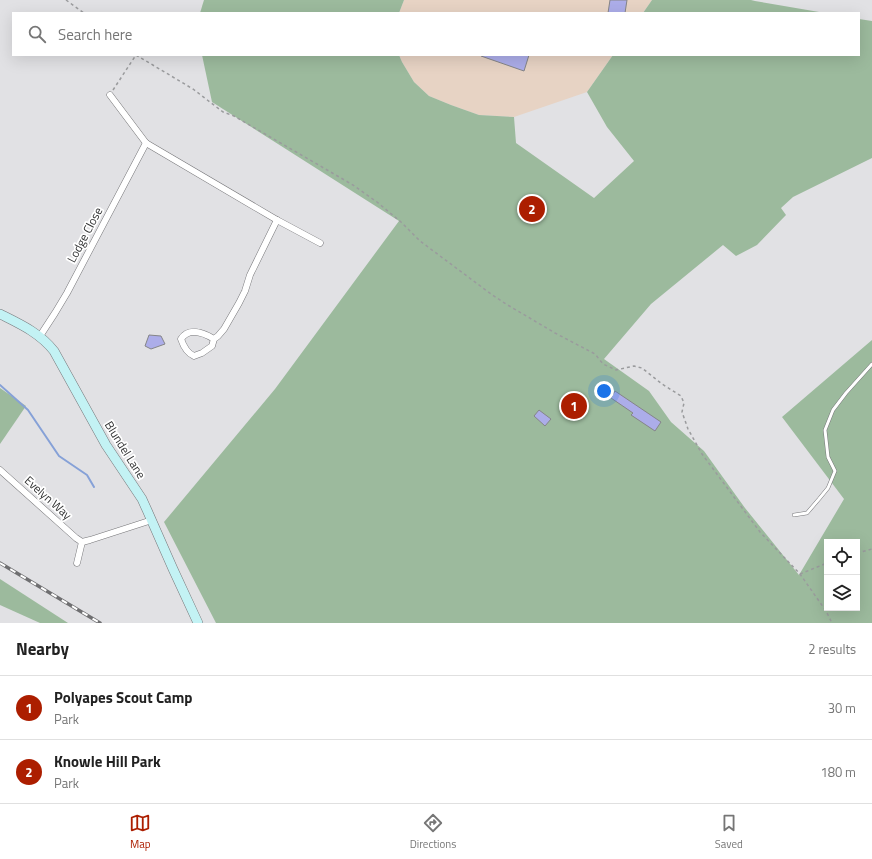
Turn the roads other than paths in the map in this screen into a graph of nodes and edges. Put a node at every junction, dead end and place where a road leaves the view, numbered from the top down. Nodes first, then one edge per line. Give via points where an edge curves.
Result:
1 (110, 95) road end
2 (146, 143) junction
3 (277, 220) junction
4 (320, 243) dead end
5 (0, 314) edge
6 (40, 336) junction
7 (214, 338) junction
8 (872, 364) edge
9 (0, 470) edge
10 (794, 515) dead end
11 (152, 520) junction
12 (82, 542) junction
13 (77, 563) dead end
14 (198, 623) edge

1 - 2 street
2 - 3 street
2 - 6 street, Lodge Close via 67,293
3 - 4 street
3 - 7 street via 239,303 224,329
5 - 6 street, Blundel Lane
6 - 11 street, Blundel Lane via 59,360 106,445 142,499
7 - 7 street via 190,332 181,338 190,355 194,356 212,346
8 - 10 lane via 833,410 825,430 828,457 834,471 828,488 807,513
9 - 12 street, Evelyn Way
11 - 12 street
11 - 14 street, Blundel Lane
12 - 13 street

